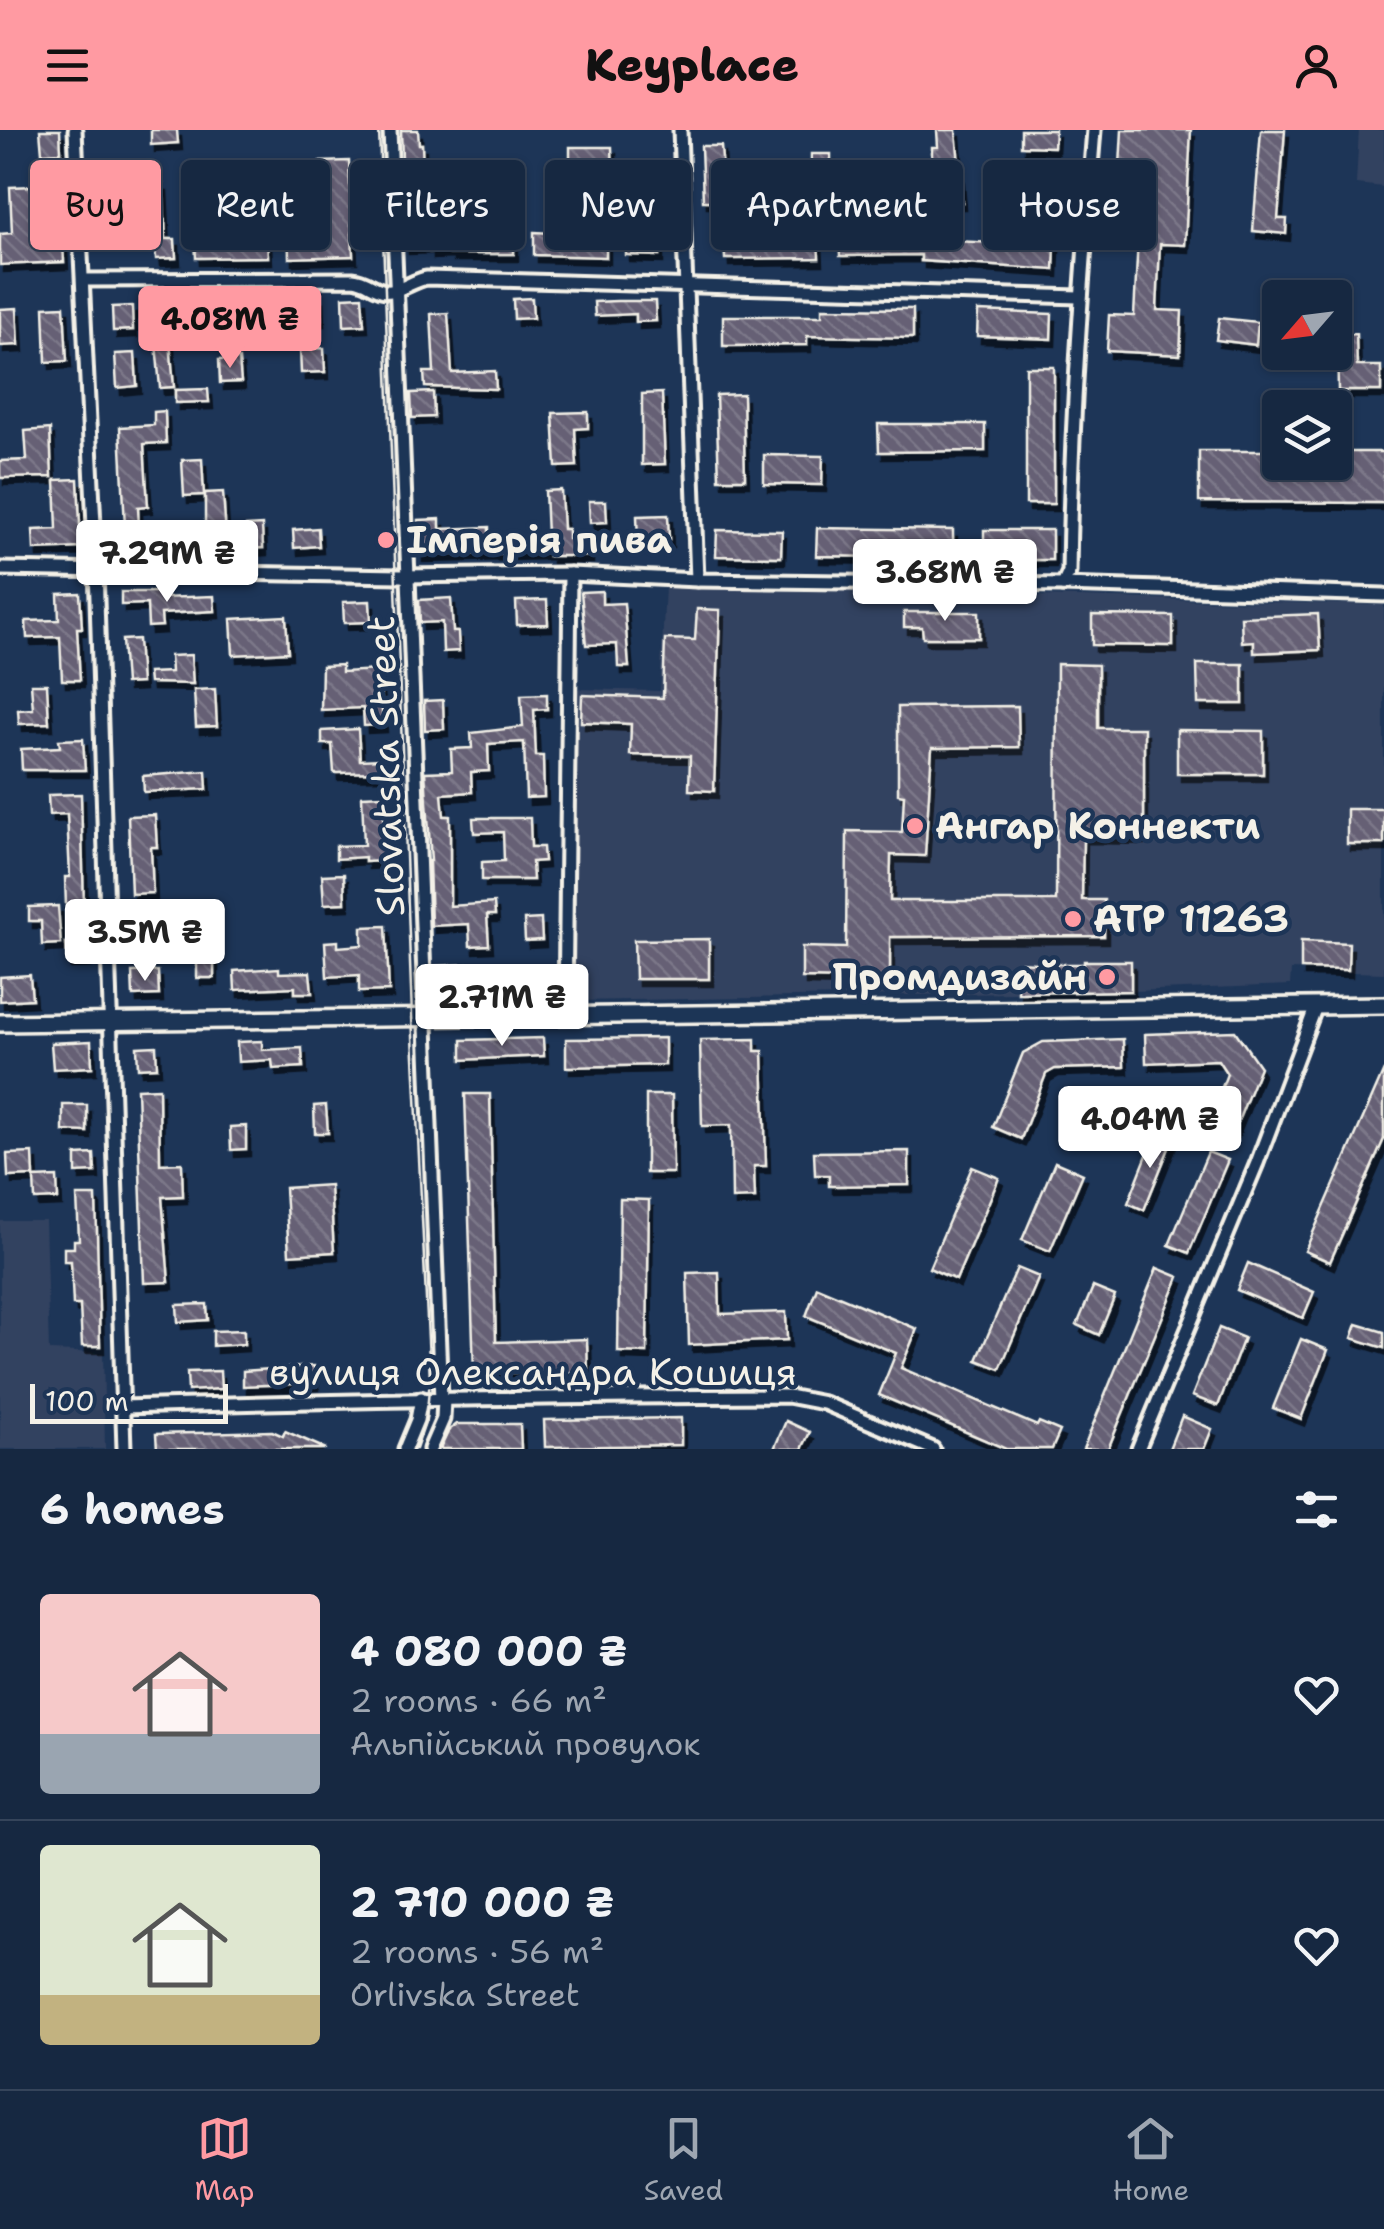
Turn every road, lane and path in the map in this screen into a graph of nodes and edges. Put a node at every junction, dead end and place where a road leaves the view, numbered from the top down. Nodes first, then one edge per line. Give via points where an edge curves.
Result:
1 (75, 130) edge
2 (390, 130) edge
3 (680, 130) edge
4 (1094, 130) edge
5 (84, 280) junction
6 (687, 285) junction
7 (396, 290) junction
8 (1079, 297) junction
9 (0, 568) edge
10 (96, 568) junction
11 (570, 574) junction
12 (409, 576) junction
13 (698, 580) junction
14 (1063, 585) junction
15 (1384, 595) edge
16 (1384, 1005) edge
17 (1316, 1006) junction
18 (565, 1014) junction
19 (424, 1016) junction
20 (113, 1020) junction
21 (0, 1023) edge
22 (421, 1398) junction
23 (442, 1399) junction
24 (123, 1406) junction
25 (124, 1449) edge
26 (405, 1449) edge
27 (430, 1449) edge
28 (933, 1449) edge
29 (1138, 1449) edge

1 - 5 street
2 - 7 street, Slovatska Street
3 - 6 street
4 - 8 street
5 - 7 street via 354,279
5 - 10 street
6 - 7 street via 427,278
6 - 8 street
6 - 13 street
7 - 12 street, Slovatska Street
8 - 14 street via 1069,572
9 - 10 street
10 - 12 street
10 - 20 street
11 - 12 street
11 - 13 street
11 - 18 street
12 - 19 street, Slovatska Street
13 - 14 street
14 - 15 street
16 - 17 street
17 - 18 street
17 - 29 street
18 - 19 street
19 - 20 street
19 - 23 street, Slovatska Street
20 - 21 street
20 - 24 street
22 - 23 street, вулиця Олександра Кошиця
22 - 24 street, вулиця Олександра Кошиця
22 - 26 street
23 - 27 street, Slovatska Street
23 - 28 street, вулиця Олександра Кошиця via 788,1396 824,1403
24 - 25 street

